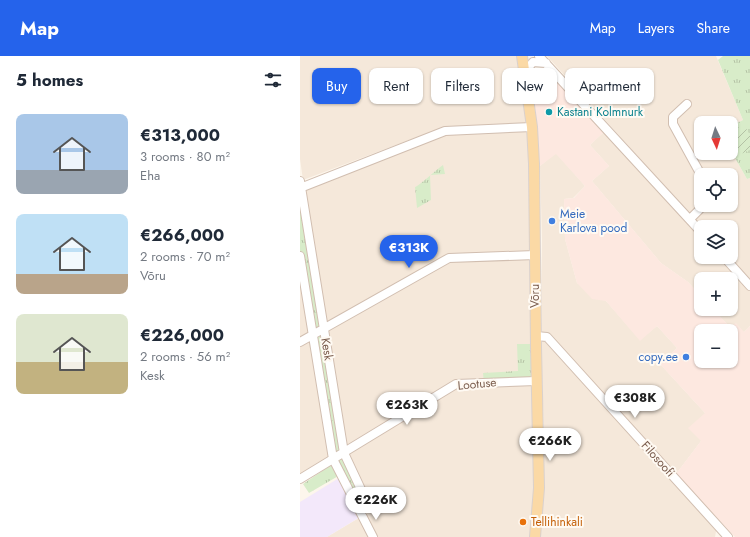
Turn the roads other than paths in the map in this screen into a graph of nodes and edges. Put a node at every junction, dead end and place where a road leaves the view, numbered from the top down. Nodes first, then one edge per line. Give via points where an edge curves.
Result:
1 (522, 56) edge
2 (540, 56) edge
3 (546, 63) junction
4 (524, 68) edge
5 (528, 68) edge
6 (529, 104) edge
7 (687, 104) dead end
8 (532, 127) junction
9 (697, 168) edge
10 (300, 185) edge
11 (697, 212) edge
12 (690, 219) junction
13 (694, 224) edge
14 (535, 255) junction
15 (300, 256) edge
16 (730, 264) edge
17 (750, 286) edge
18 (324, 328) junction
19 (314, 334) junction
20 (536, 336) junction
21 (300, 342) edge
22 (536, 381) junction
23 (344, 453) junction
24 (333, 459) junction
25 (300, 479) edge
26 (361, 513) junction
27 (373, 537) edge
28 (535, 537) edge
29 (728, 537) edge

1 - 4 main road, Võru
2 - 3 street
3 - 5 street via 533,62
3 - 12 street
6 - 8 main road, Võru
7 - 9 street via 673,117 673,124
8 - 10 street via 445,131
8 - 14 main road, Võru
10 - 18 street, Kesk
11 - 12 street
12 - 13 street
14 - 18 street via 449,258
14 - 20 main road, Võru
15 - 19 street, Kesk
16 - 17 street
18 - 19 street
18 - 23 street, Kesk
19 - 21 street
19 - 24 street, Kesk
20 - 22 main road, Võru
20 - 29 street, Filosoofi via 546,337
22 - 23 street, Lootuse via 456,384
22 - 28 main road, Võru via 539,488
23 - 24 street, Lootuse
23 - 26 street, Kesk via 366,500
24 - 25 street, Lootuse
24 - 26 street, Kesk
26 - 27 street, Kesk

